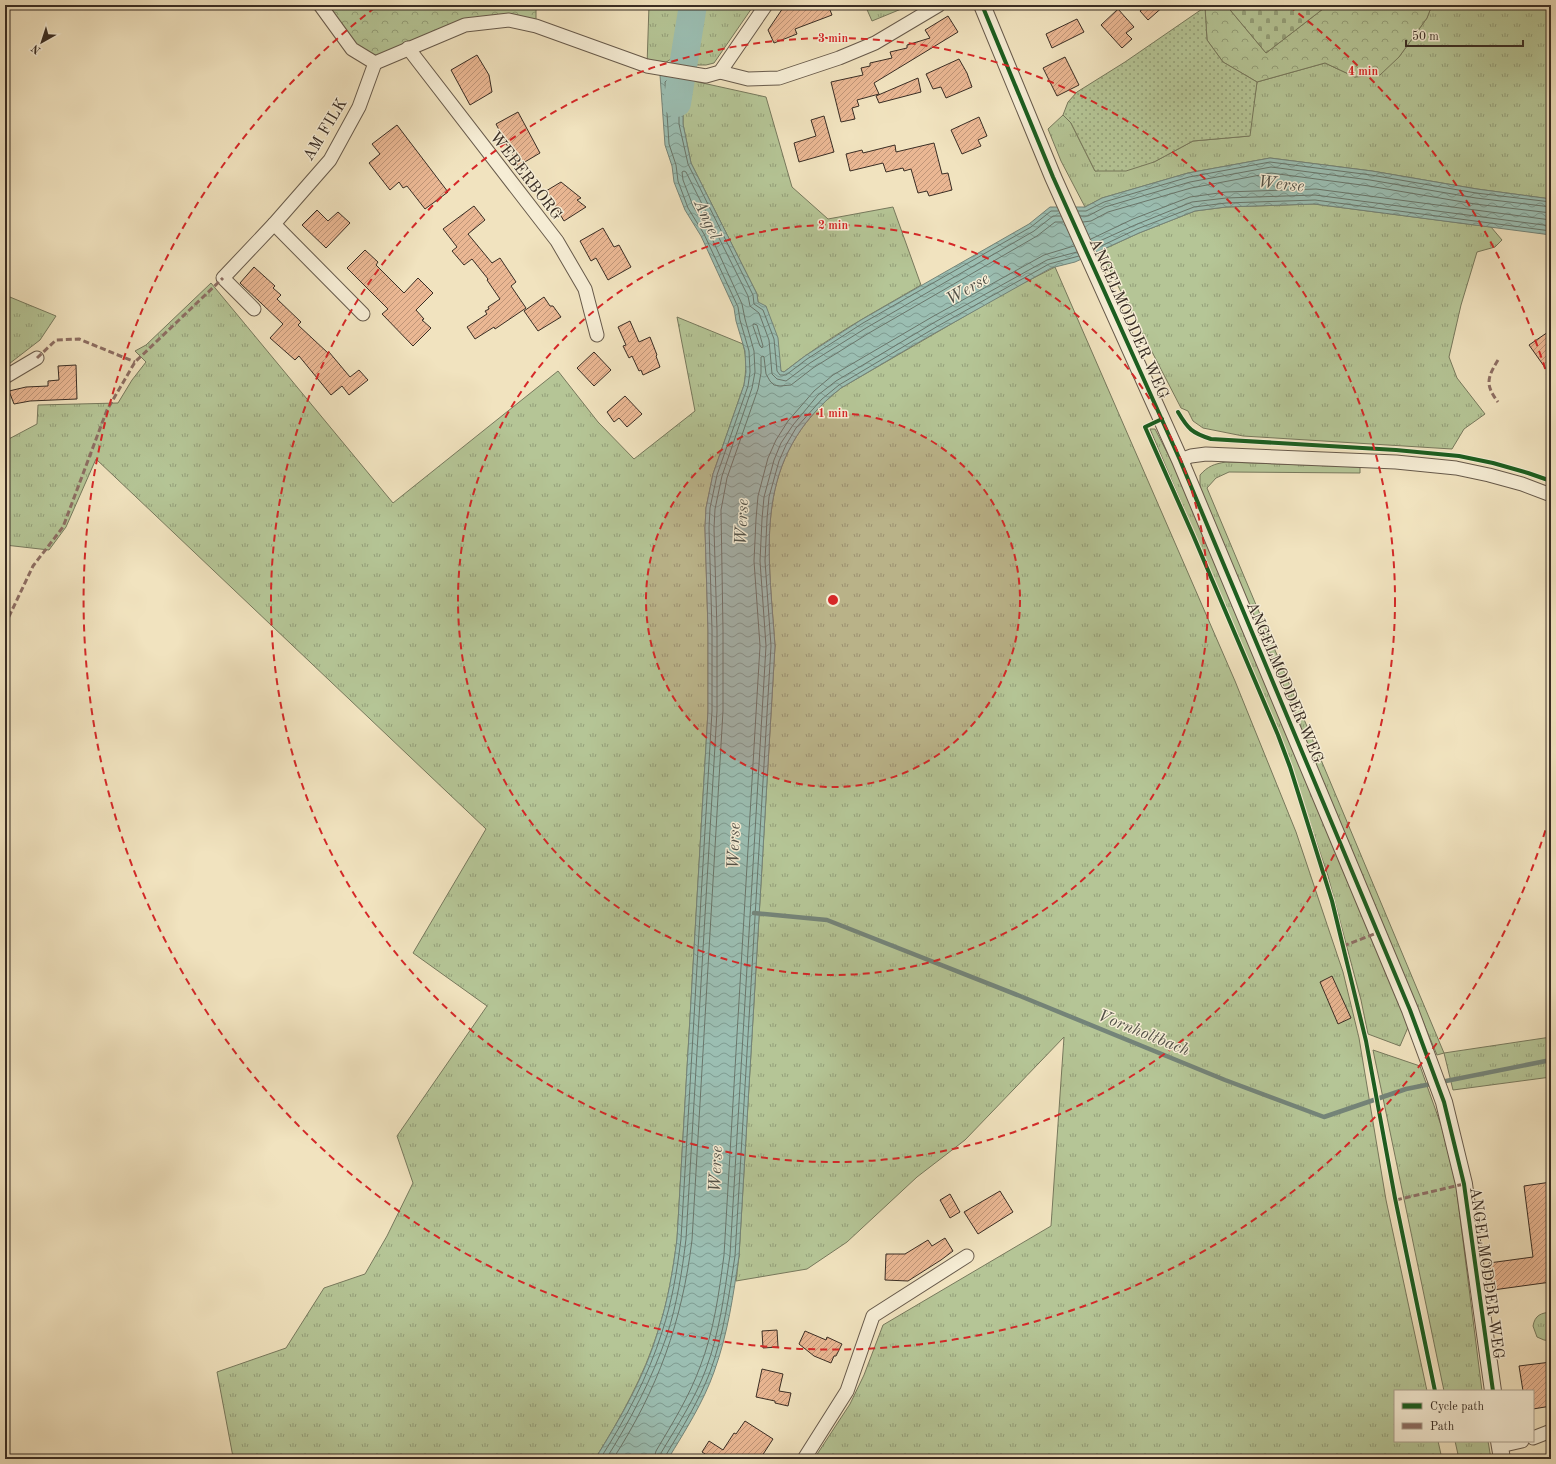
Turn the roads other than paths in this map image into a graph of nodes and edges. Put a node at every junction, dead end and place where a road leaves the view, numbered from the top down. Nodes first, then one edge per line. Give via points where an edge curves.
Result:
1 (320, 5) edge
2 (766, 5) edge
3 (940, 5) edge
4 (982, 5) edge
5 (408, 48) junction
6 (375, 63) junction
7 (720, 72) junction
8 (274, 224) junction
9 (254, 309) dead end
10 (363, 314) dead end
11 (597, 335) dead end
12 (37, 358) dead end
13 (5, 377) edge
14 (1180, 460) junction
15 (1551, 495) edge
16 (967, 1256) dead end
17 (1493, 1390) edge
18 (1551, 1431) edge
19 (1534, 1438) edge
20 (1519, 1442) edge
21 (1500, 1449) edge
22 (804, 1459) edge

1 - 6 street via 352,49
2 - 7 street
3 - 7 street via 875,43 779,78 748,79
4 - 14 street, ANGELMODDER WEG via 1063,198
5 - 6 street
5 - 7 street via 465,25 509,20 536,26 647,66 706,76
5 - 11 street, WEBERBORG via 557,241 585,289
6 - 8 street, AM FILK via 359,107 330,160
8 - 9 street, AM FILK via 223,278
8 - 10 street
12 - 13 street
14 - 15 street via 1206,454 1396,462 1456,468 1489,475
14 - 17 street, ANGELMODDER WEG via 1410,1010 1444,1102 1464,1184
16 - 22 street via 873,1316 847,1391
18 - 19 street
20 - 21 street

